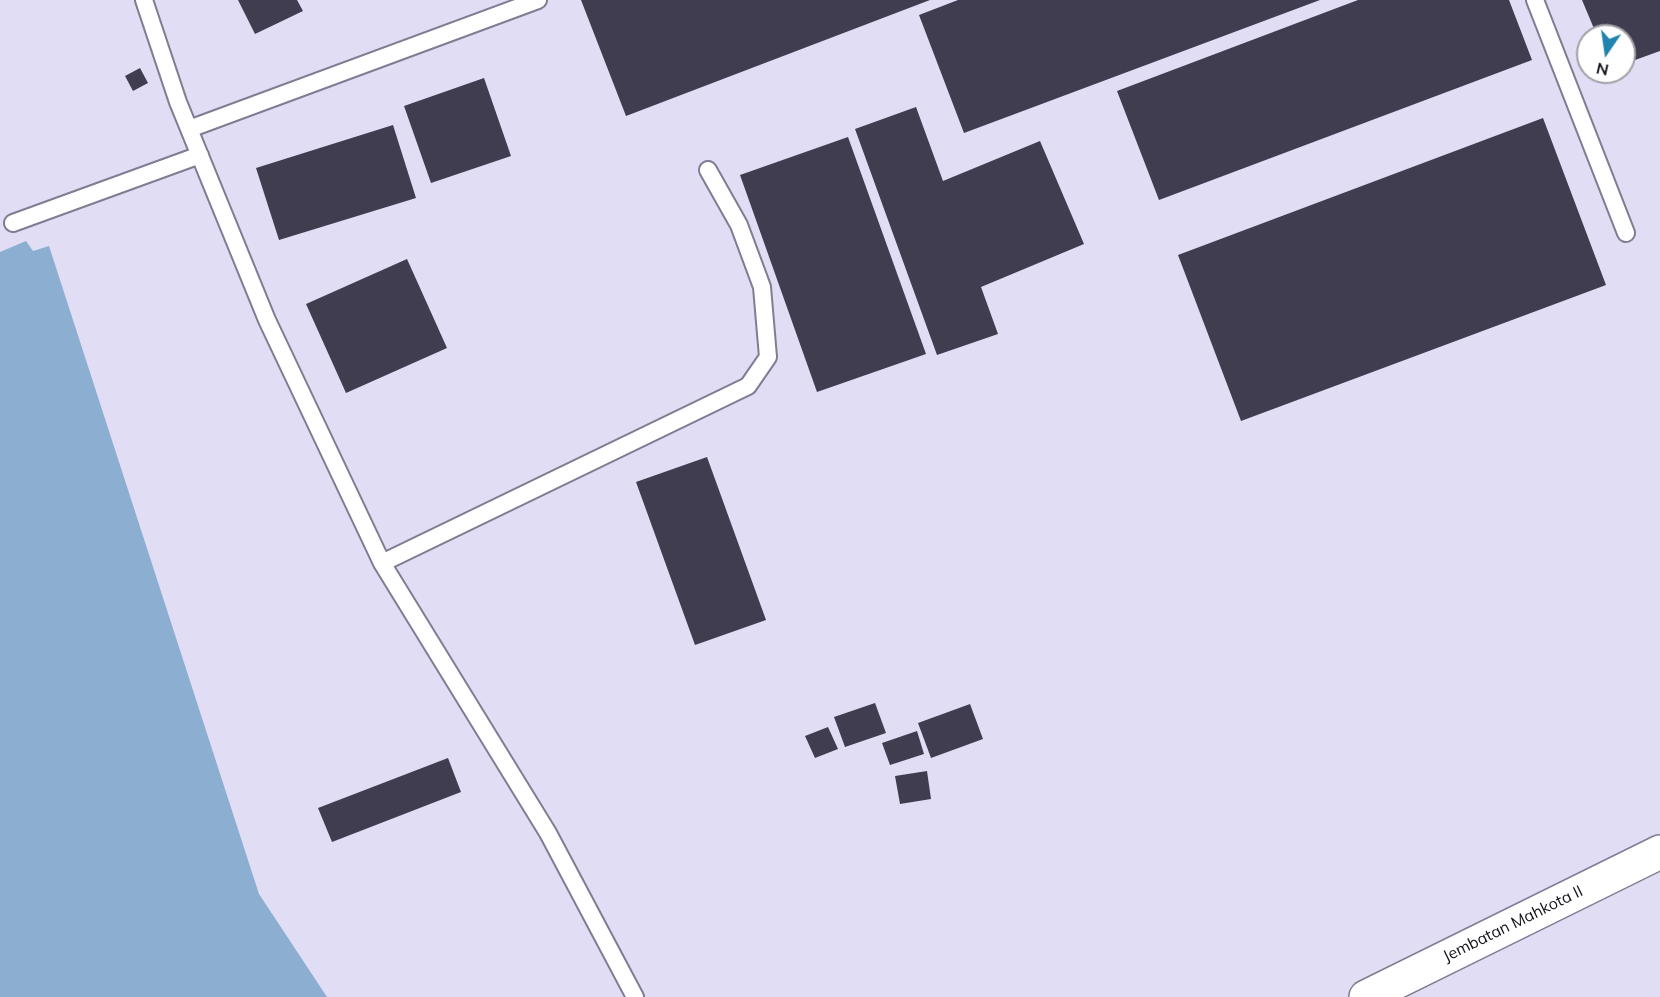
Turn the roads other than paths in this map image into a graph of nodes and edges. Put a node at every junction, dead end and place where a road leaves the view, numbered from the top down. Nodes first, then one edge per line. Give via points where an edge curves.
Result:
1 (144, 0) edge
2 (538, 0) edge
3 (1535, 0) edge
4 (189, 129) junction
5 (200, 155) junction
6 (708, 170) dead end
7 (13, 223) dead end
8 (1626, 233) dead end
9 (382, 563) junction
10 (1660, 852) edge
11 (634, 997) edge
12 (1366, 997) edge

1 - 4 lane
2 - 4 lane
3 - 8 lane
4 - 5 lane
5 - 7 lane
5 - 9 lane via 267,320
6 - 9 lane via 739,225 762,287 768,357 748,386
9 - 11 lane via 548,833
10 - 12 main road, Jembatan Mahkota II

